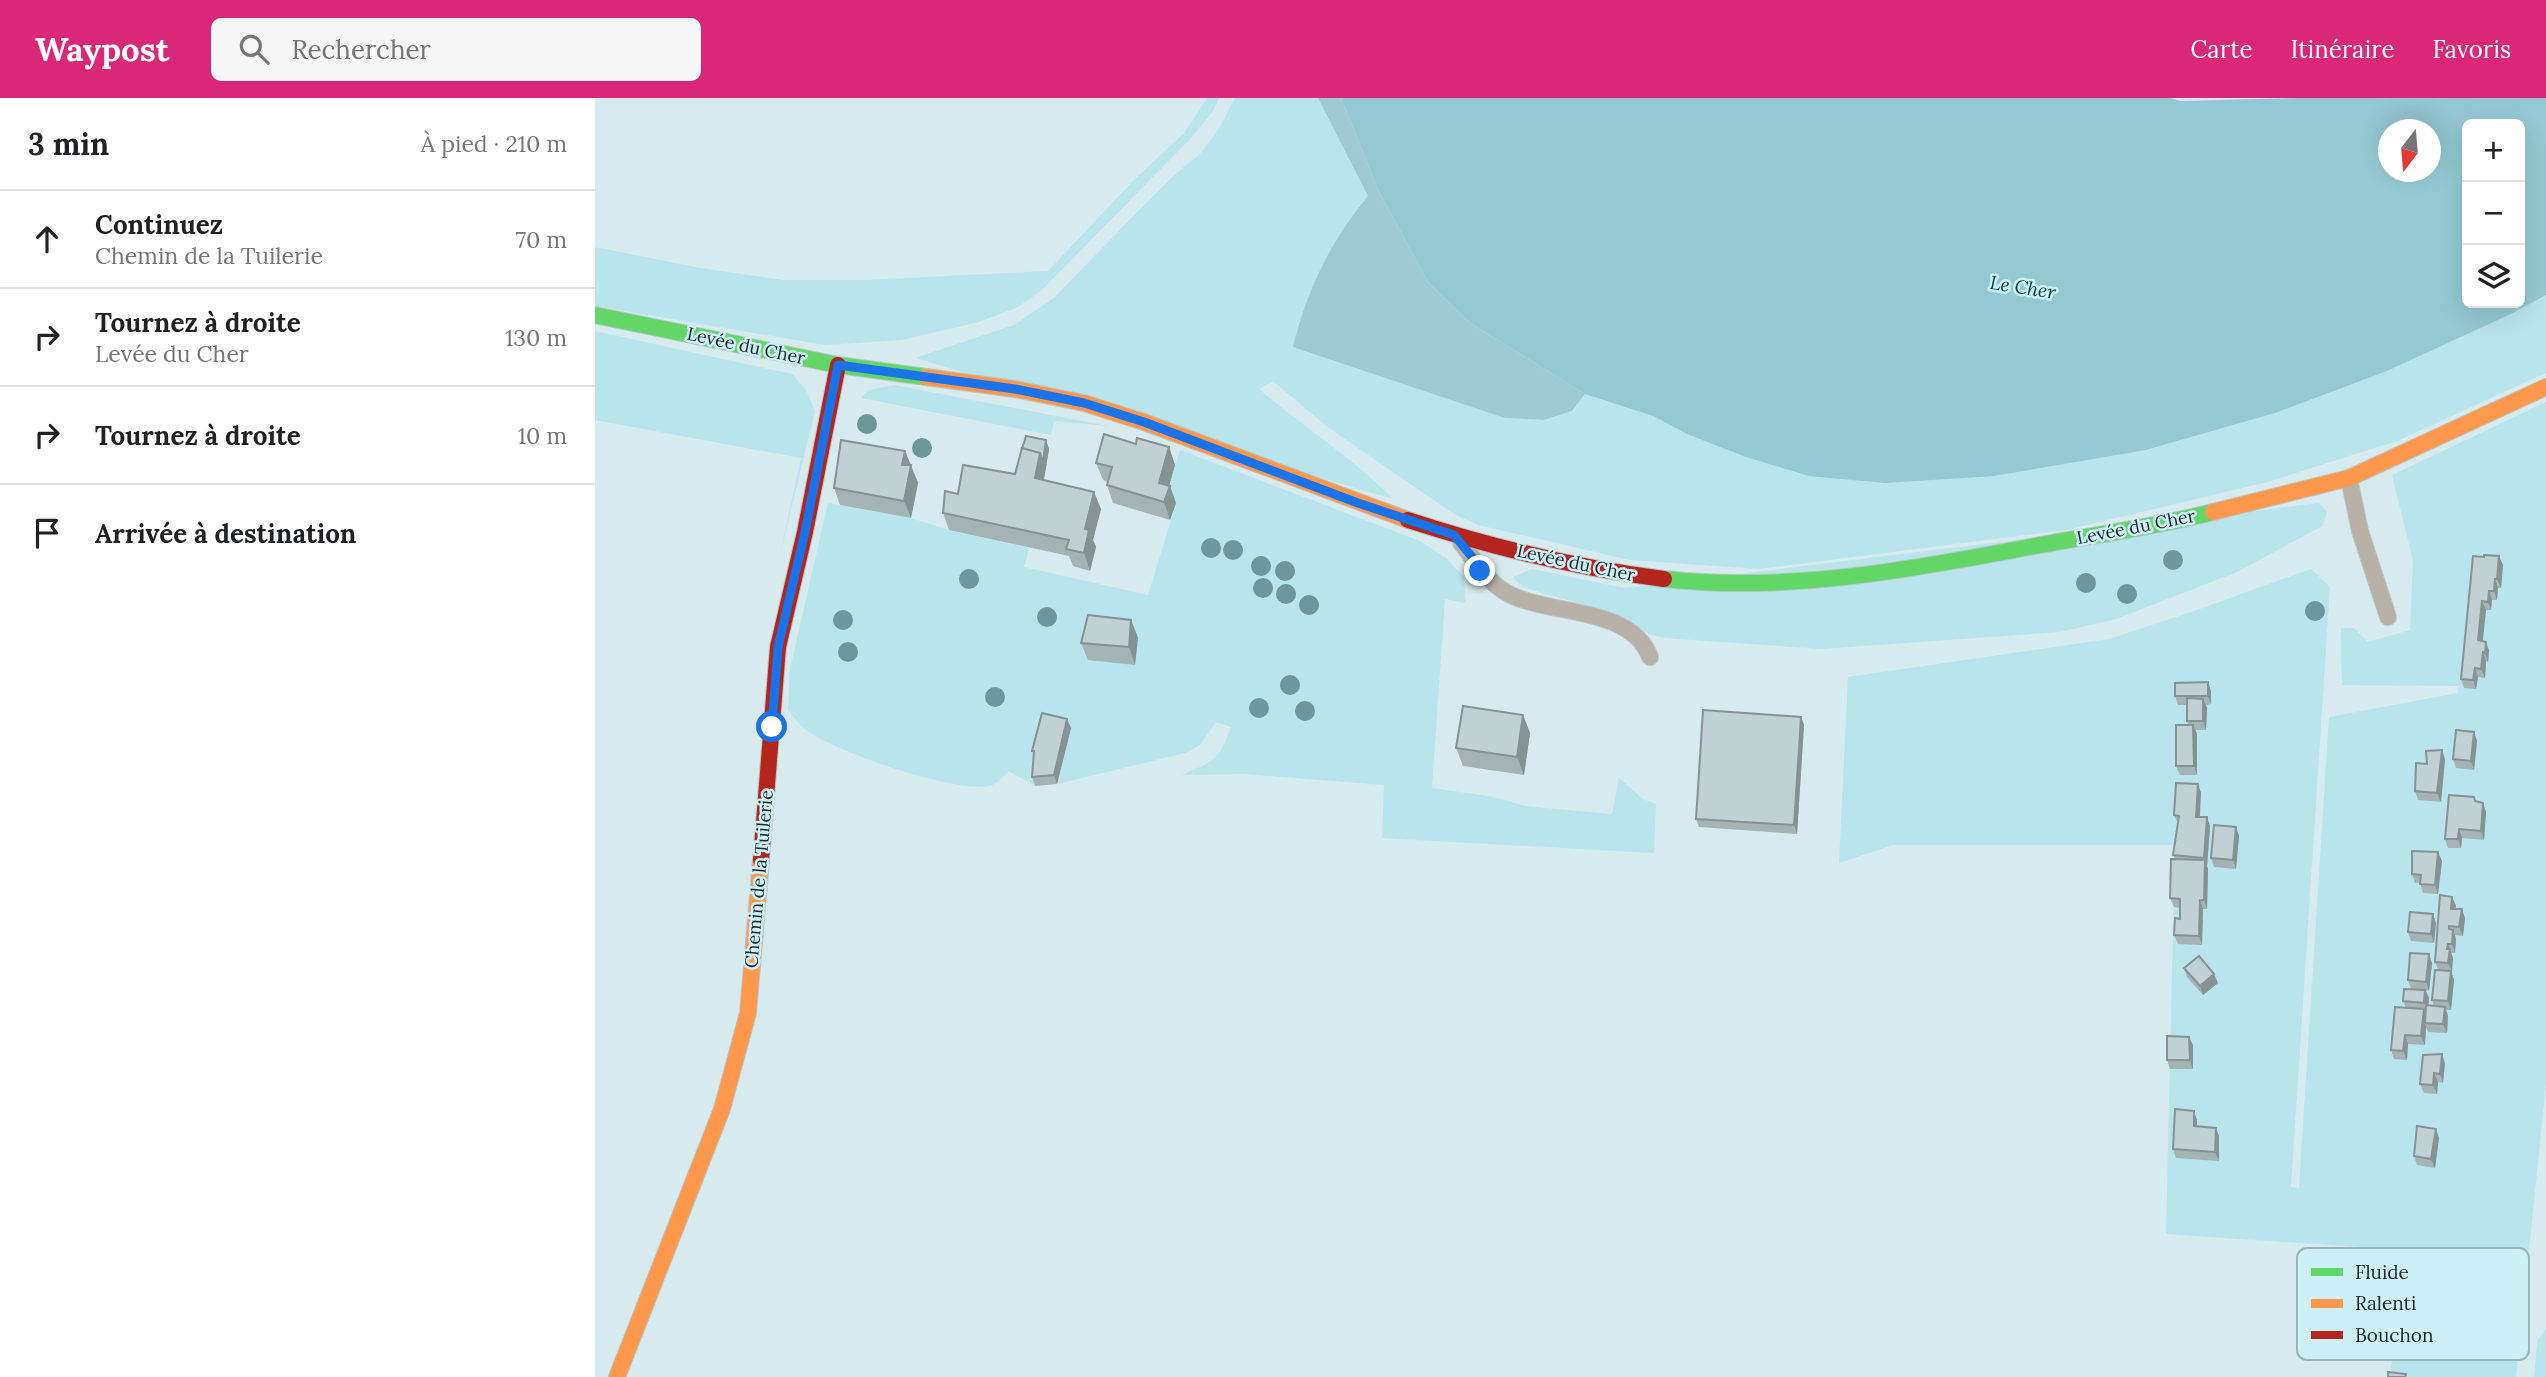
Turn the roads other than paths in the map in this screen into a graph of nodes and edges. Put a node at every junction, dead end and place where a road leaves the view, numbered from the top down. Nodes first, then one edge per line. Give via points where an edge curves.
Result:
1 (601, 316) edge
2 (838, 365) junction
3 (2546, 387) edge
4 (2349, 478) junction
5 (1454, 535) junction
6 (2388, 617) dead end
7 (1650, 657) dead end
8 (617, 1377) edge

1 - 2 street, Levée du Cher
2 - 5 street, Levée du Cher via 1084,403
2 - 8 street, Chemin de la Tuilerie via 778,647 748,1013 722,1109
3 - 4 street, Levée du Cher
4 - 5 street, Levée du Cher via 2193,517 1912,569 1762,583 1700,583 1632,575
4 - 6 lane via 2360,531
5 - 7 lane via 1480,571 1511,596 1617,624 1646,645

